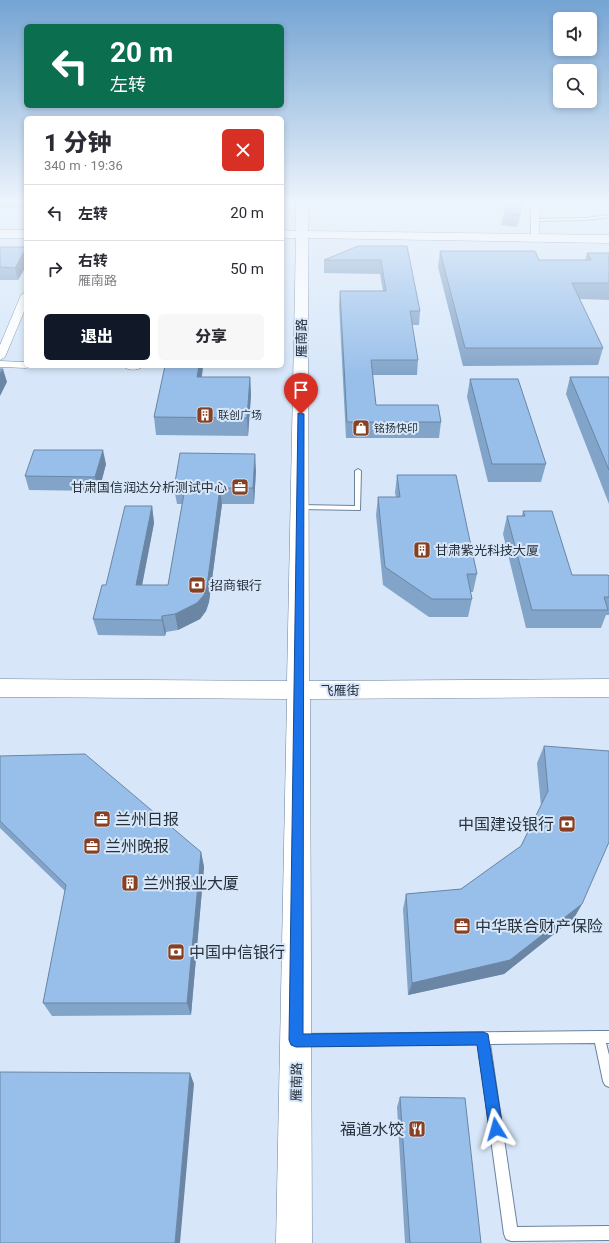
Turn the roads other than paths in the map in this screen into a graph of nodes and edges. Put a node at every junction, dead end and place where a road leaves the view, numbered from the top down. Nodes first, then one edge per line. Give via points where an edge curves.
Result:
1 (302, 259) edge
2 (24, 299) edge
3 (0, 357) edge
4 (0, 364) edge
5 (24, 364) edge
6 (358, 471) dead end
7 (300, 507) junction
8 (0, 688) edge
9 (609, 688) edge
10 (299, 690) junction
11 (604, 1037) edge
12 (483, 1039) junction
13 (296, 1040) junction
14 (609, 1081) edge
15 (609, 1233) edge
16 (294, 1243) edge

1 - 7 main road, 雁南路
2 - 3 street
4 - 5 street
6 - 7 lane via 358,508
7 - 10 main road, 雁南路
8 - 10 main road, 飞雁街
9 - 10 main road, 飞雁街
10 - 13 main road, 雁南路
11 - 12 lane
11 - 14 lane
12 - 13 lane
12 - 15 lane via 511,1234
13 - 16 main road, 雁南路

